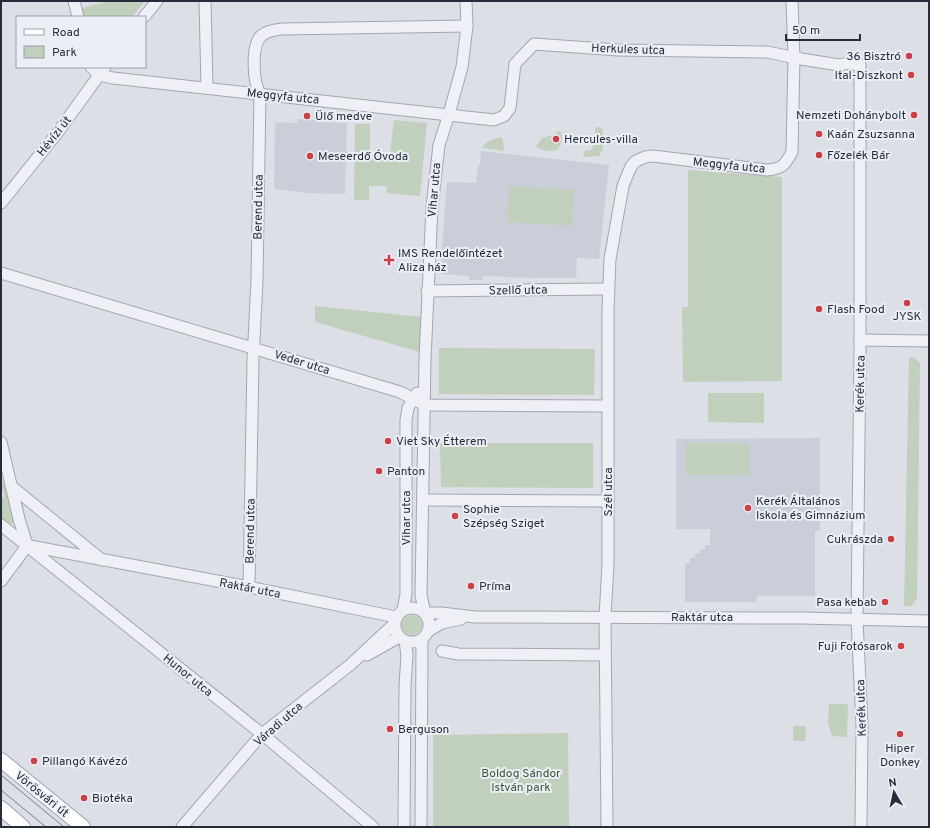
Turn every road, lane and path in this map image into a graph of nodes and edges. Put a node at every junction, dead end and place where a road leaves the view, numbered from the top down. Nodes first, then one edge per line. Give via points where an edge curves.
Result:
1 (74, 1) edge
2 (157, 1) edge
3 (205, 1) edge
4 (466, 1) edge
5 (792, 1) edge
6 (78, 16) edge
7 (145, 16) edge
8 (467, 26) junction
9 (794, 58) junction
10 (99, 70) edge
11 (207, 88) junction
12 (260, 94) junction
13 (510, 108) joint
14 (449, 114) junction
15 (636, 161) joint
16 (1, 203) edge
17 (1, 274) edge
18 (608, 290) junction
19 (427, 291) junction
20 (860, 340) junction
21 (929, 341) edge
22 (253, 348) junction
23 (424, 382) junction
24 (414, 398) junction
25 (425, 405) junction
26 (608, 406) junction
27 (1, 442) edge
28 (11, 486) junction
29 (423, 500) junction
30 (608, 501) junction
31 (1, 525) edge
32 (27, 546) junction
33 (103, 560) junction
34 (1, 581) edge
35 (249, 588) junction
36 (425, 613) junction
37 (398, 617) junction
38 (475, 617) junction
39 (605, 617) junction
40 (857, 619) junction
41 (929, 621) edge
42 (425, 635) junction
43 (402, 639) junction
44 (442, 651) dead end
45 (605, 655) junction
46 (350, 665) junction
47 (262, 734) junction
48 (1, 760) edge
49 (1, 808) edge
50 (23, 827) edge
51 (83, 827) edge
52 (182, 827) edge
53 (373, 827) edge
54 (404, 827) edge
55 (421, 827) edge
56 (607, 827) edge
57 (861, 827) edge

1 - 6 street
2 - 7 street
3 - 11 street
4 - 8 street, Vihar utca
5 - 9 street
8 - 12 street, Berend utca via 282,29 268,32 261,36 256,44 256,87
8 - 14 street, Vihar utca via 462,67
9 - 13 street, Herkules utca via 767,52 618,50 534,44 514,64
9 - 15 street, Meggyfa utca via 792,152 787,162 777,169 767,170 653,156
9 - 20 street, Kerék utca via 839,65 860,65
10 - 11 street, Meggyfa utca via 113,78
10 - 16 street, Hévízi út via 58,132
11 - 12 street, Meggyfa utca
12 - 14 street, Meggyfa utca
12 - 22 street, Berend utca via 257,280
13 - 14 street, Meggyfa utca via 504,116 494,120
14 - 19 street, Vihar utca via 439,146
15 - 18 street, Szél utca via 623,186 612,243
17 - 22 street, Veder utca
18 - 19 street, Szellő utca
18 - 26 street, Szél utca
19 - 23 street, Vihar utca
20 - 21 street
20 - 40 street, Kerék utca
22 - 24 street, Veder utca
22 - 35 street, Berend utca
23 - 24 street, Vihar utca
23 - 25 street, Vihar utca
24 - 25 street, Veder utca
24 - 37 street, Vihar utca via 408,408 406,420 406,594
25 - 26 street
25 - 29 street, Vihar utca
26 - 30 street, Szél utca
27 - 28 street
28 - 32 street
28 - 33 street, Raktár utca
29 - 30 street
29 - 36 street, Vihar utca via 421,595
30 - 39 street, Szél utca
31 - 32 street, Hunor utca
32 - 33 street, Raktár utca
32 - 34 street
32 - 47 street, Hunor utca
33 - 35 street, Raktár utca
35 - 37 street, Raktár utca
36 - 37 street via 410,608
36 - 38 street, Raktár utca
36 - 42 street via 429,622
37 - 43 street via 395,630
37 - 46 street, Váradi utca
38 - 39 street, Raktár utca
38 - 42 street, Raktár utca via 442,623
39 - 40 street, Raktár utca
39 - 45 street, Szél utca
40 - 41 street, Raktár utca
40 - 57 street, Kerék utca via 862,726
42 - 43 street via 414,642
42 - 55 street
43 - 46 street, Váradi utca
43 - 54 street via 407,655
44 - 45 street via 458,654
45 - 56 street, Szél utca
46 - 47 street, Váradi utca
47 - 52 street, Váradi utca
47 - 53 street, Hunor utca
48 - 51 main road, Vörösvári út
49 - 50 main road

